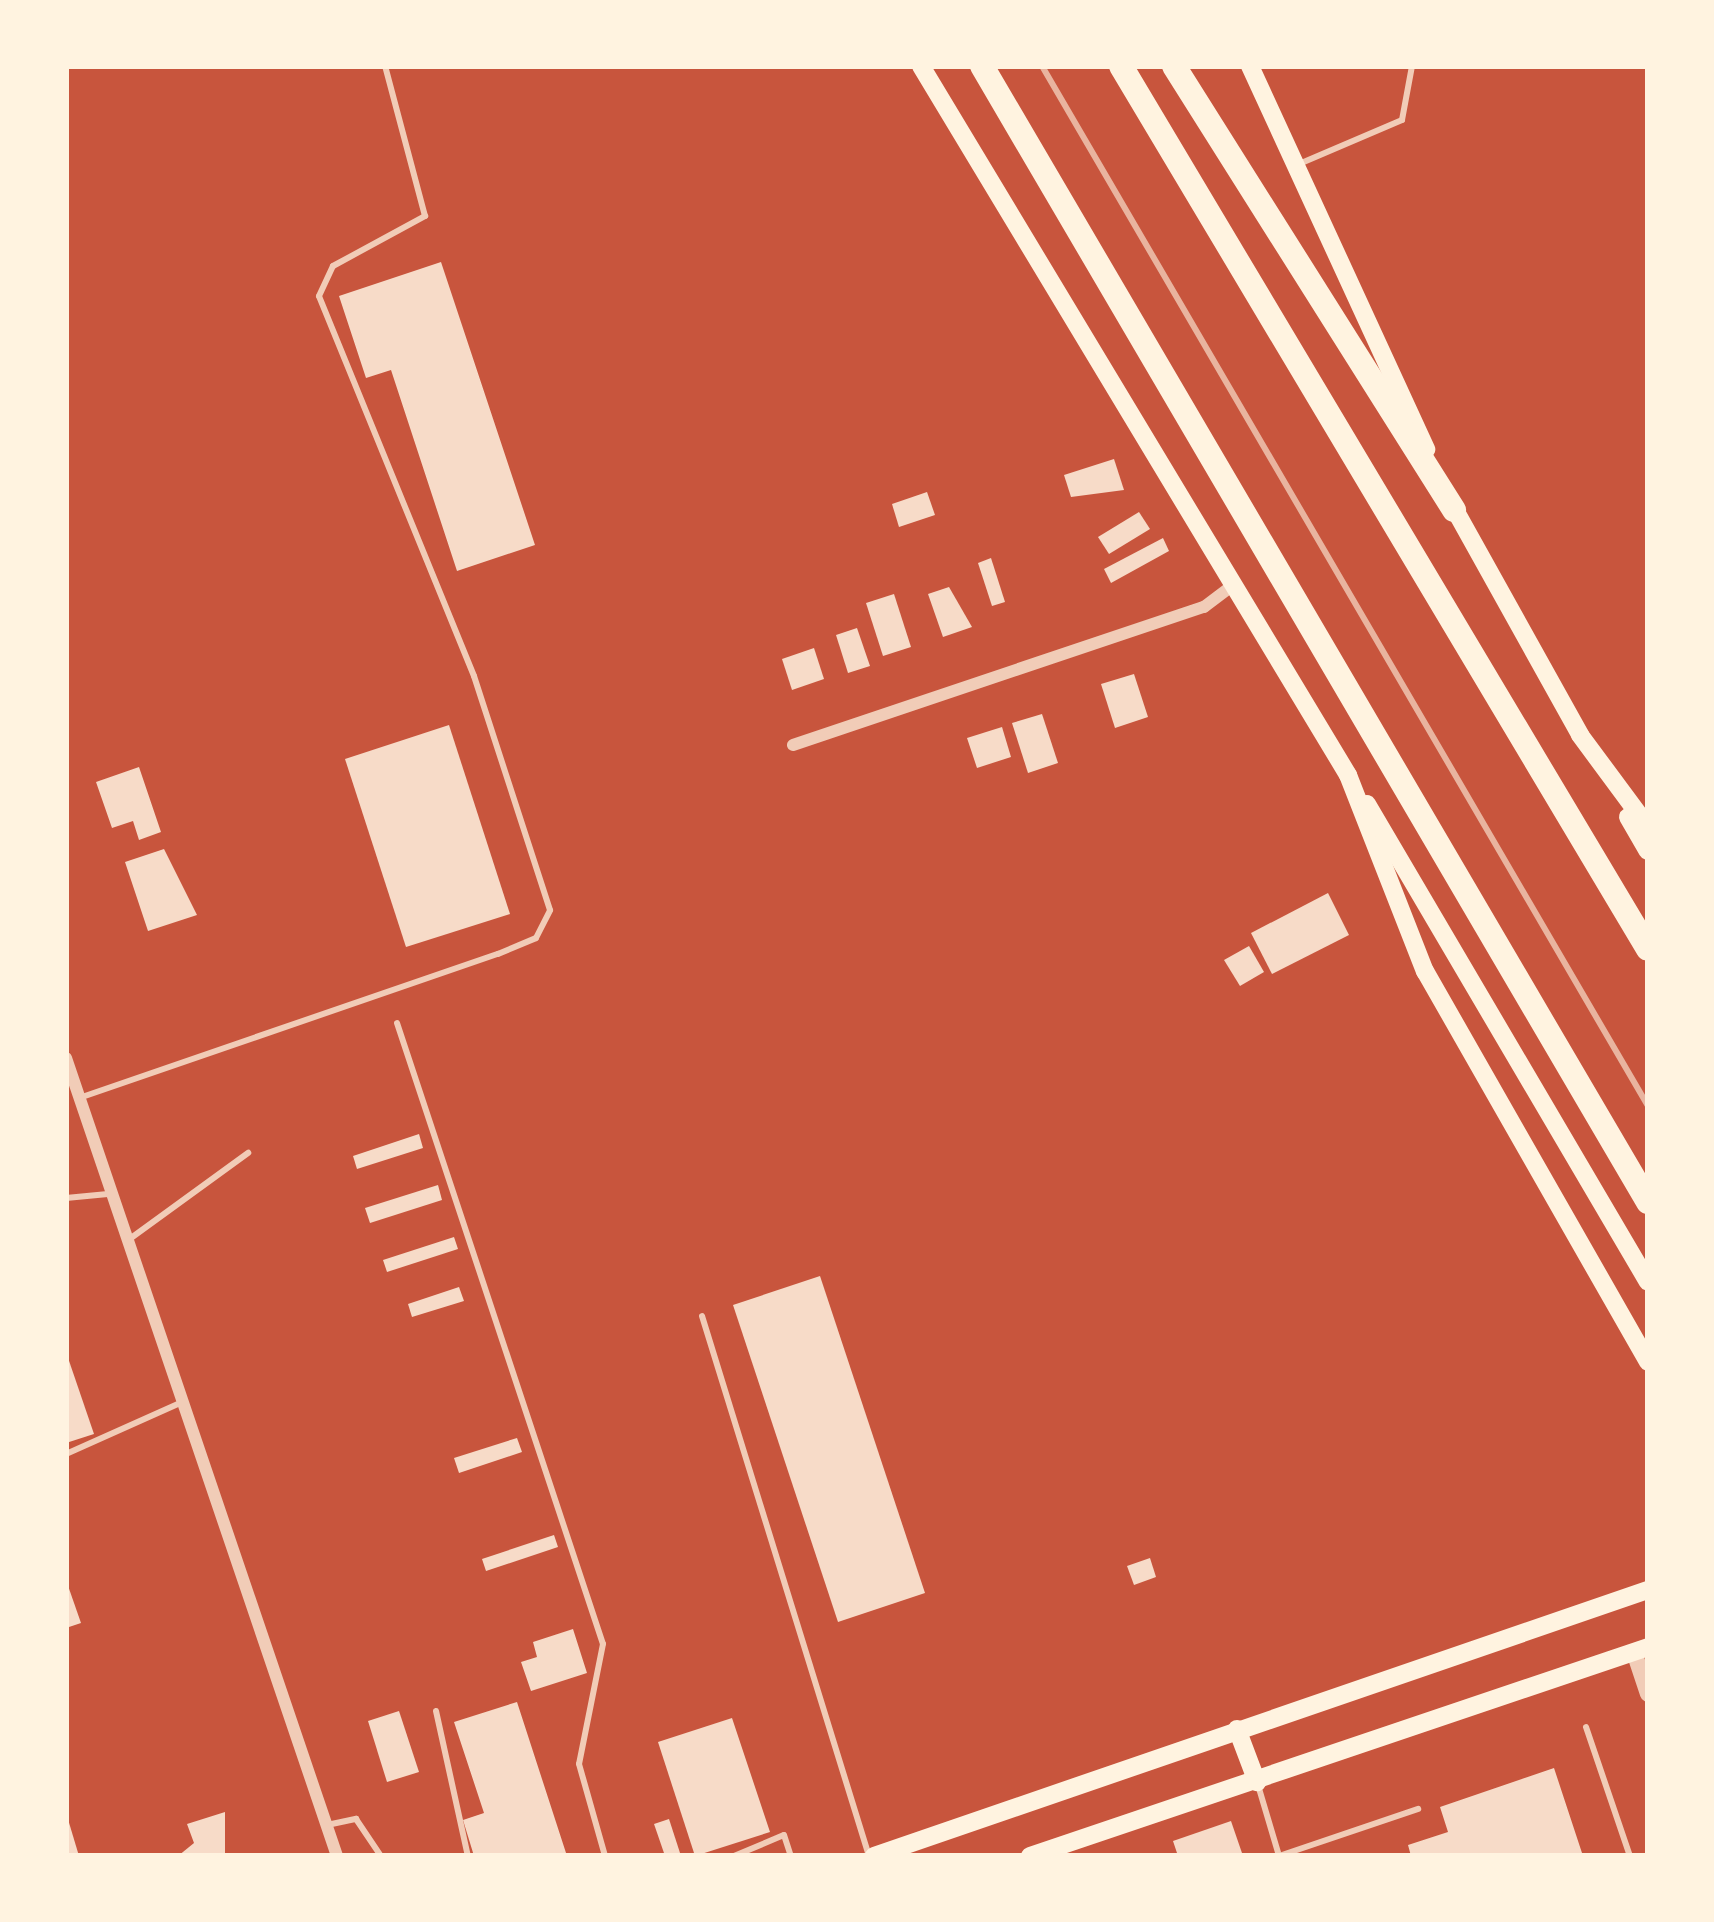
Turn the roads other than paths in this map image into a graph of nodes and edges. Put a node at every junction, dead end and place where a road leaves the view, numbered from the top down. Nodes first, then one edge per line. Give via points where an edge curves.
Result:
1 (386, 66) edge
2 (921, 66) edge
3 (982, 66) edge
4 (1121, 66) edge
5 (1174, 66) edge
6 (1250, 66) edge
7 (1412, 66) edge
8 (1296, 166) junction
9 (1454, 510) junction
10 (1231, 587) junction
11 (1580, 735) junction
12 (793, 745) dead end
13 (1348, 775) junction
14 (1648, 827) edge
15 (1648, 851) edge
16 (1648, 950) edge
17 (397, 1023) dead end
18 (66, 1058) edge
19 (80, 1098) junction
20 (248, 1153) dead end
21 (112, 1193) junction
22 (66, 1198) edge
23 (1648, 1202) edge
24 (128, 1239) junction
25 (1648, 1282) edge
26 (702, 1316) dead end
27 (1648, 1362) edge
28 (183, 1401) junction
29 (66, 1454) edge
30 (1647, 1590) edge
31 (1641, 1649) edge
32 (1648, 1694) edge
33 (436, 1711) dead end
34 (1586, 1727) dead end
35 (1237, 1729) junction
36 (1257, 1782) junction
37 (1418, 1809) dead end
38 (327, 1825) junction
39 (1080, 1848) edge
40 (337, 1856) edge
41 (381, 1856) edge
42 (468, 1856) edge
43 (605, 1856) edge
44 (734, 1856) edge
45 (791, 1856) edge
46 (872, 1856) edge
47 (1030, 1856) edge
48 (1630, 1856) edge

1 - 19 lane via 425,216 333,266 319,296 474,676 550,910 536,938 498,954
2 - 10 main road
3 - 23 highway
4 - 16 highway
5 - 9 highway
6 - 8 main road
7 - 8 lane via 1402,120
8 - 9 main road
9 - 11 main road
10 - 12 street via 1204,607
10 - 13 main road
11 - 14 main road
11 - 15 main road
13 - 25 main road
13 - 27 main road via 1425,970
17 - 43 lane via 603,1644 579,1764
18 - 19 street
19 - 21 street
20 - 24 lane via 159,1228
21 - 22 lane
21 - 24 street
24 - 28 street
26 - 46 lane
28 - 29 lane
28 - 38 street
30 - 35 main road
31 - 32 street
31 - 36 main road
33 - 42 lane
34 - 48 lane
35 - 36 main road
35 - 46 main road
36 - 37 lane via 1279,1856
36 - 39 main road
38 - 40 street
38 - 41 lane via 356,1819
39 - 47 main road
44 - 45 lane via 784,1835

